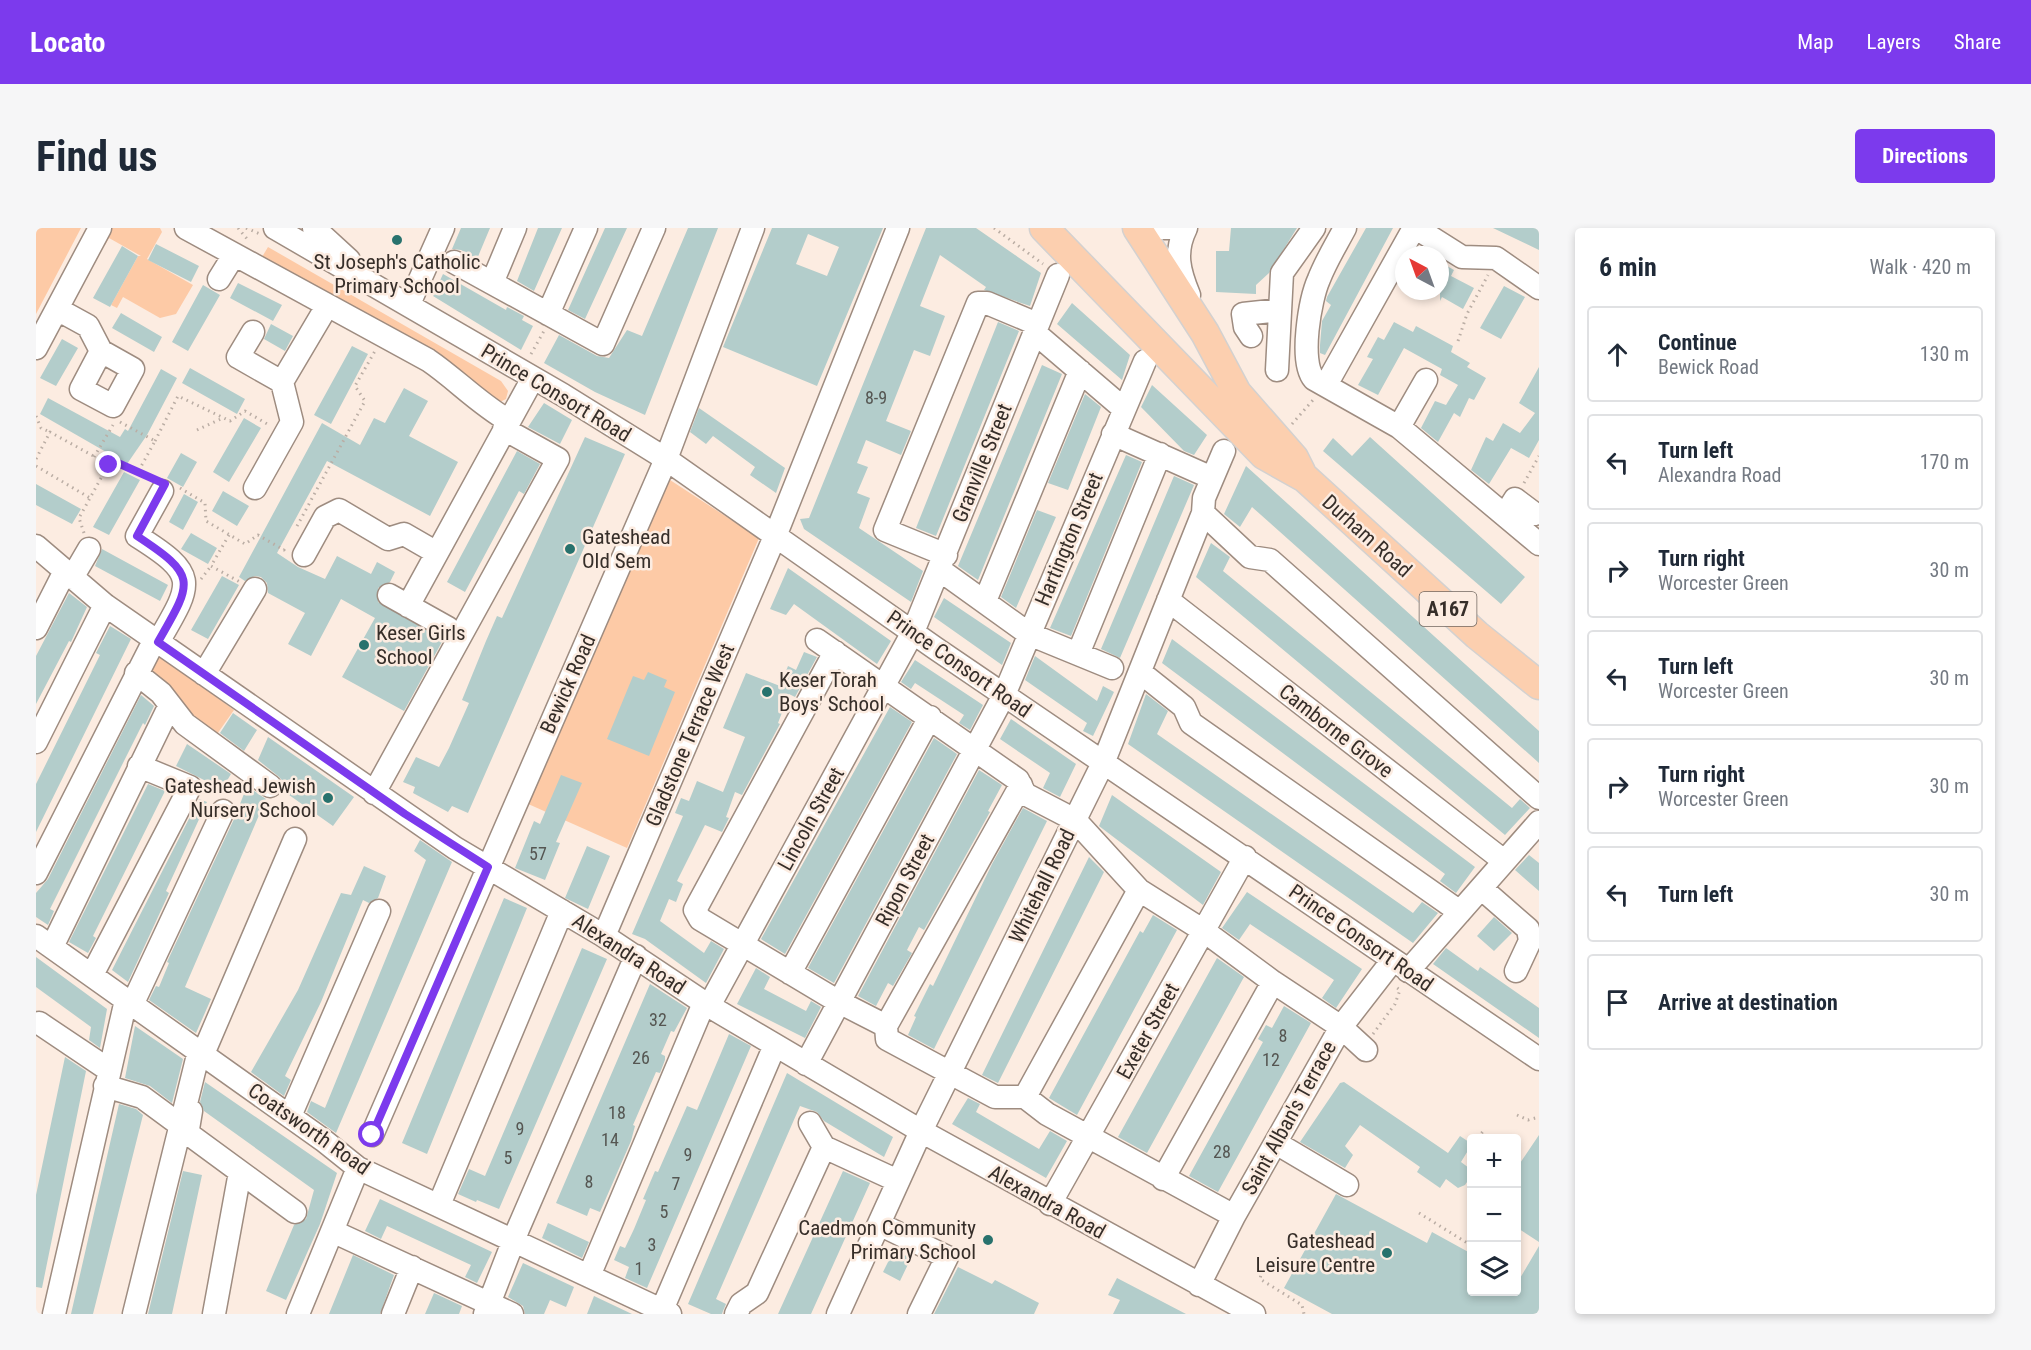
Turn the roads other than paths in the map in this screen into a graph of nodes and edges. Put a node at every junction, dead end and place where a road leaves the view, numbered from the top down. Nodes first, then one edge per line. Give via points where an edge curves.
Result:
1 (100, 228) edge
2 (186, 228) edge
3 (275, 228) edge
4 (314, 228) edge
5 (443, 228) edge
6 (515, 228) edge
7 (586, 228) edge
8 (654, 228) edge
9 (753, 228) edge
10 (898, 228) edge
11 (1036, 228) edge
12 (1137, 228) edge
13 (1152, 228) edge
14 (1177, 228) edge
15 (1186, 228) edge
16 (1314, 228) edge
17 (1344, 228) edge
18 (1415, 228) edge
19 (1053, 237) edge
20 (234, 255) junction
21 (454, 262) dead end
22 (219, 279) dead end
23 (372, 282) junction
24 (492, 283) junction
25 (1054, 284) road end
26 (1539, 288) edge
27 (409, 304) junction
28 (327, 306) junction
29 (57, 309) junction
30 (1280, 310) junction
31 (550, 315) junction
32 (1036, 328) junction
33 (253, 332) dead end
34 (1205, 333) junction
35 (1251, 336) dead end
36 (36, 348) edge
37 (101, 351) dead end
38 (1145, 361) dead end
39 (1277, 370) dead end
40 (1080, 371) junction
41 (527, 375) junction
42 (1426, 380) dead end
43 (282, 382) junction
44 (1326, 386) junction
45 (1124, 409) junction
46 (507, 425) junction
47 (1399, 427) junction
48 (1113, 434) junction
49 (1224, 451) dead end
50 (1160, 454) junction
51 (666, 459) junction
52 (1212, 478) junction
53 (1305, 478) junction
54 (164, 488) road end
55 (255, 488) dead end
56 (1510, 507) junction
57 (1203, 513) junction
58 (1535, 514) dead end
59 (776, 534) junction
60 (1539, 544) edge
61 (83, 545) road end
62 (36, 546) edge
63 (297, 547) road end
64 (437, 553) junction
65 (943, 562) junction
66 (65, 572) junction
67 (255, 598) road end
68 (1168, 600) junction
69 (985, 601) junction
70 (105, 605) junction
71 (36, 608) edge
72 (36, 628) edge
73 (448, 628) dead end
74 (913, 632) junction
75 (1029, 634) junction
76 (157, 640) junction
77 (1078, 654) junction
78 (1113, 668) dead end
79 (1140, 672) junction
80 (136, 673) junction
81 (204, 674) junction
82 (1536, 678) edge
83 (884, 685) junction
84 (1004, 695) junction
85 (170, 705) junction
86 (930, 717) junction
87 (36, 742) edge
88 (976, 749) junction
89 (1104, 761) junction
90 (139, 766) junction
91 (1021, 785) junction
92 (270, 786) dead end
93 (374, 793) junction
94 (1539, 798) edge
95 (223, 811) dead end
96 (1075, 819) junction
97 (1539, 822) edge
98 (295, 839) dead end
99 (1245, 857) junction
100 (1504, 861) junction
101 (488, 867) junction
102 (36, 873) edge
103 (1481, 888) junction
104 (1139, 890) junction
105 (378, 911) dead end
106 (562, 911) junction
107 (1460, 912) junction
108 (1204, 931) junction
109 (604, 936) junction
110 (44, 942) edge
111 (743, 944) junction
112 (636, 957) junction
113 (1394, 968) junction
114 (1516, 971) dead end
115 (790, 973) junction
116 (92, 975) junction
117 (1273, 982) junction
118 (129, 1002) junction
119 (839, 1002) junction
120 (706, 1005) junction
121 (37, 1025) edge
122 (886, 1026) junction
123 (1341, 1027) junction
124 (775, 1045) junction
125 (1364, 1049) road end
126 (201, 1053) junction
127 (1539, 1059) edge
128 (806, 1064) junction
129 (949, 1074) junction
130 (107, 1078) junction
131 (187, 1097) junction
132 (1025, 1097) junction
133 (290, 1116) junction
134 (810, 1123) dead end
135 (180, 1125) junction
136 (921, 1131) junction
137 (372, 1135) dead end
138 (1089, 1136) junction
139 (1276, 1143) junction
140 (824, 1147) junction
141 (358, 1168) junction
142 (240, 1172) junction
143 (1163, 1179) junction
144 (898, 1181) junction
145 (1347, 1185) dead end
146 (1050, 1204) junction
147 (439, 1205) junction
148 (295, 1212) dead end
149 (1234, 1216) junction
150 (879, 1224) junction
151 (332, 1231) junction
152 (515, 1241) junction
153 (412, 1267) junction
154 (589, 1276) junction
155 (1199, 1285) junction
156 (487, 1308) edge
157 (846, 1311) edge
158 (666, 1313) edge
159 (54, 1314) edge
160 (134, 1314) edge
161 (214, 1314) edge
162 (298, 1314) edge
163 (393, 1314) edge
164 (512, 1314) edge
165 (736, 1314) edge
166 (919, 1314) edge
167 (1254, 1314) edge

1 - 29 street
2 - 20 street
3 - 23 street, Prince Consort Road
4 - 23 street, Prince Consort Road
5 - 27 street
6 - 24 street
7 - 31 street
8 - 31 street via 603,344
9 - 51 street, Bewick Road
10 - 59 street, Gladstone Terrace West
11 - 19 street
12 - 34 main road, A167
13 - 14 street
15 - 34 street via 1179,241 1181,276
16 - 30 street via 1281,273
17 - 44 street via 1318,280 1309,325 1309,374
18 - 26 street via 1462,257 1496,258
18 - 44 street
19 - 53 main road, A167 via 1260,451
20 - 22 street
20 - 28 street
21 - 24 street
23 - 27 street, Prince Consort Road
24 - 31 street
25 - 32 street, Granville Street
27 - 41 street, Prince Consort Road
28 - 43 street
28 - 46 street via 428,360
29 - 36 street
29 - 37 street via 88,326
30 - 35 street via 1243,314
30 - 39 street
32 - 40 street
32 - 65 street, Granville Street
32 - 65 street via 987,303 978,303 885,530
33 - 43 street via 238,357
34 - 53 main road, A167 via 1237,393 1294,458
38 - 45 street, Hartington Street
40 - 45 street
40 - 69 street
41 - 46 street
41 - 51 street, Prince Consort Road
42 - 47 street
43 - 55 street via 292,422
44 - 47 street
45 - 48 street, Hartington Street
46 - 64 street
46 - 93 street via 558,459
47 - 56 street
48 - 50 street
48 - 75 street, Hartington Street
49 - 52 street, Whitehall Road
50 - 52 street
50 - 77 street
51 - 59 street, Prince Consort Road
51 - 101 street, Bewick Road
52 - 57 street, Whitehall Road
53 - 82 main road, Durham Road / A167 via 1477,635
54 - 76 street via 137,536 177,565 184,576 185,590
56 - 58 street
56 - 60 street
57 - 68 street, Whitehall Road
57 - 94 street via 1250,557 1270,560
59 - 74 street, Prince Consort Road
59 - 109 street, Gladstone Terrace West
61 - 66 street
62 - 66 street, Alexandra Road
63 - 64 street via 325,517 339,510 388,539 404,534
64 - 73 street via 423,579 398,601
65 - 69 street
65 - 74 street, Granville Street
66 - 70 street, Alexandra Road
66 - 71 street
66 - 72 street
67 - 81 street
68 - 79 street, Whitehall Road
68 - 100 street, Camborne Grove
69 - 75 street
70 - 76 street, Alexandra Road
70 - 87 street
74 - 83 street, Lincoln Street
74 - 84 street, Prince Consort Road
75 - 77 street
75 - 84 street, Hartington Street
76 - 80 street
76 - 81 street, Alexandra Road
77 - 78 street
79 - 89 street, Whitehall Road
79 - 107 street via 1184,707 1191,723
80 - 85 street
80 - 102 street
81 - 93 street, Alexandra Road
83 - 86 street
83 - 111 street, Lincoln Street
83 - 111 street via 826,646 695,910 700,919
84 - 88 street, Ripon Street
84 - 89 street, Prince Consort Road
85 - 90 street
85 - 92 street via 185,724
86 - 88 street
86 - 115 street
88 - 91 street
88 - 119 street, Ripon Street
89 - 96 street, Whitehall Road
89 - 99 street, Prince Consort Road
90 - 110 street
90 - 116 street via 190,787
91 - 96 street via 1025,794
91 - 122 street
93 - 101 street, Alexandra Road
95 - 118 street
96 - 104 street
96 - 129 street, Whitehall Road
97 - 100 street, Saint Alban's Terrace
98 - 126 street
99 - 108 street, Exeter Street
99 - 113 street, Prince Consort Road
100 - 103 street, Saint Alban's Terrace
101 - 106 street, Alexandra Road
101 - 137 street, Bewick Road
103 - 107 street, Saint Alban's Terrace
103 - 114 street via 1528,929 1530,940
104 - 108 street
104 - 132 street
105 - 133 street
106 - 109 street, Alexandra Road
106 - 147 street
107 - 113 street, Saint Alban's Terrace
108 - 117 street
108 - 138 street, Exeter Street
109 - 112 street, Alexandra Road
110 - 116 street, Coatsworth Road
111 - 115 street
111 - 120 street, Lincoln Street
112 - 120 street, Alexandra Road
112 - 152 street
113 - 123 street, Saint Alban's Terrace
113 - 127 street, Prince Consort Road
115 - 119 street
116 - 118 street, Coatsworth Road
117 - 123 street
117 - 143 street
118 - 126 street, Coatsworth Road
118 - 130 street
119 - 122 street
119 - 128 street, Ripon Street
120 - 124 street, Alexandra Road
120 - 154 street, Lincoln Street
121 - 130 street
122 - 129 street via 887,1039
123 - 125 street
123 - 139 street, Saint Alban's Terrace
124 - 128 street, Alexandra Road
124 - 158 street
126 - 131 street
126 - 133 street, Coatsworth Road
128 - 136 street, Alexandra Road
129 - 132 street via 995,1097
129 - 136 street, Whitehall Road
130 - 135 street
130 - 159 street
131 - 135 street
131 - 142 street via 190,1135
132 - 138 street via 1047,1114
133 - 141 street, Coatsworth Road
134 - 140 street
135 - 160 street
136 - 144 street, Whitehall Road
136 - 146 street, Alexandra Road
138 - 143 street
138 - 146 street, Exeter Street
139 - 145 street via 1314,1177
139 - 149 street, Saint Alban's Terrace
140 - 144 street
140 - 165 street via 757,1293 741,1304
141 - 147 street, Coatsworth Road
141 - 151 street
142 - 148 street
142 - 161 street
143 - 149 street
144 - 150 street, Whitehall Road
146 - 155 street, Alexandra Road
147 - 152 street, Coatsworth Road
149 - 155 street, Saint Alban's Terrace
150 - 157 street, Whitehall Road
150 - 166 street via 947,1257
151 - 153 street
151 - 162 street
152 - 154 street, Coatsworth Road
152 - 156 street
153 - 156 street
153 - 163 street
154 - 158 street, Coatsworth Road
155 - 167 street, Alexandra Road
156 - 164 street

